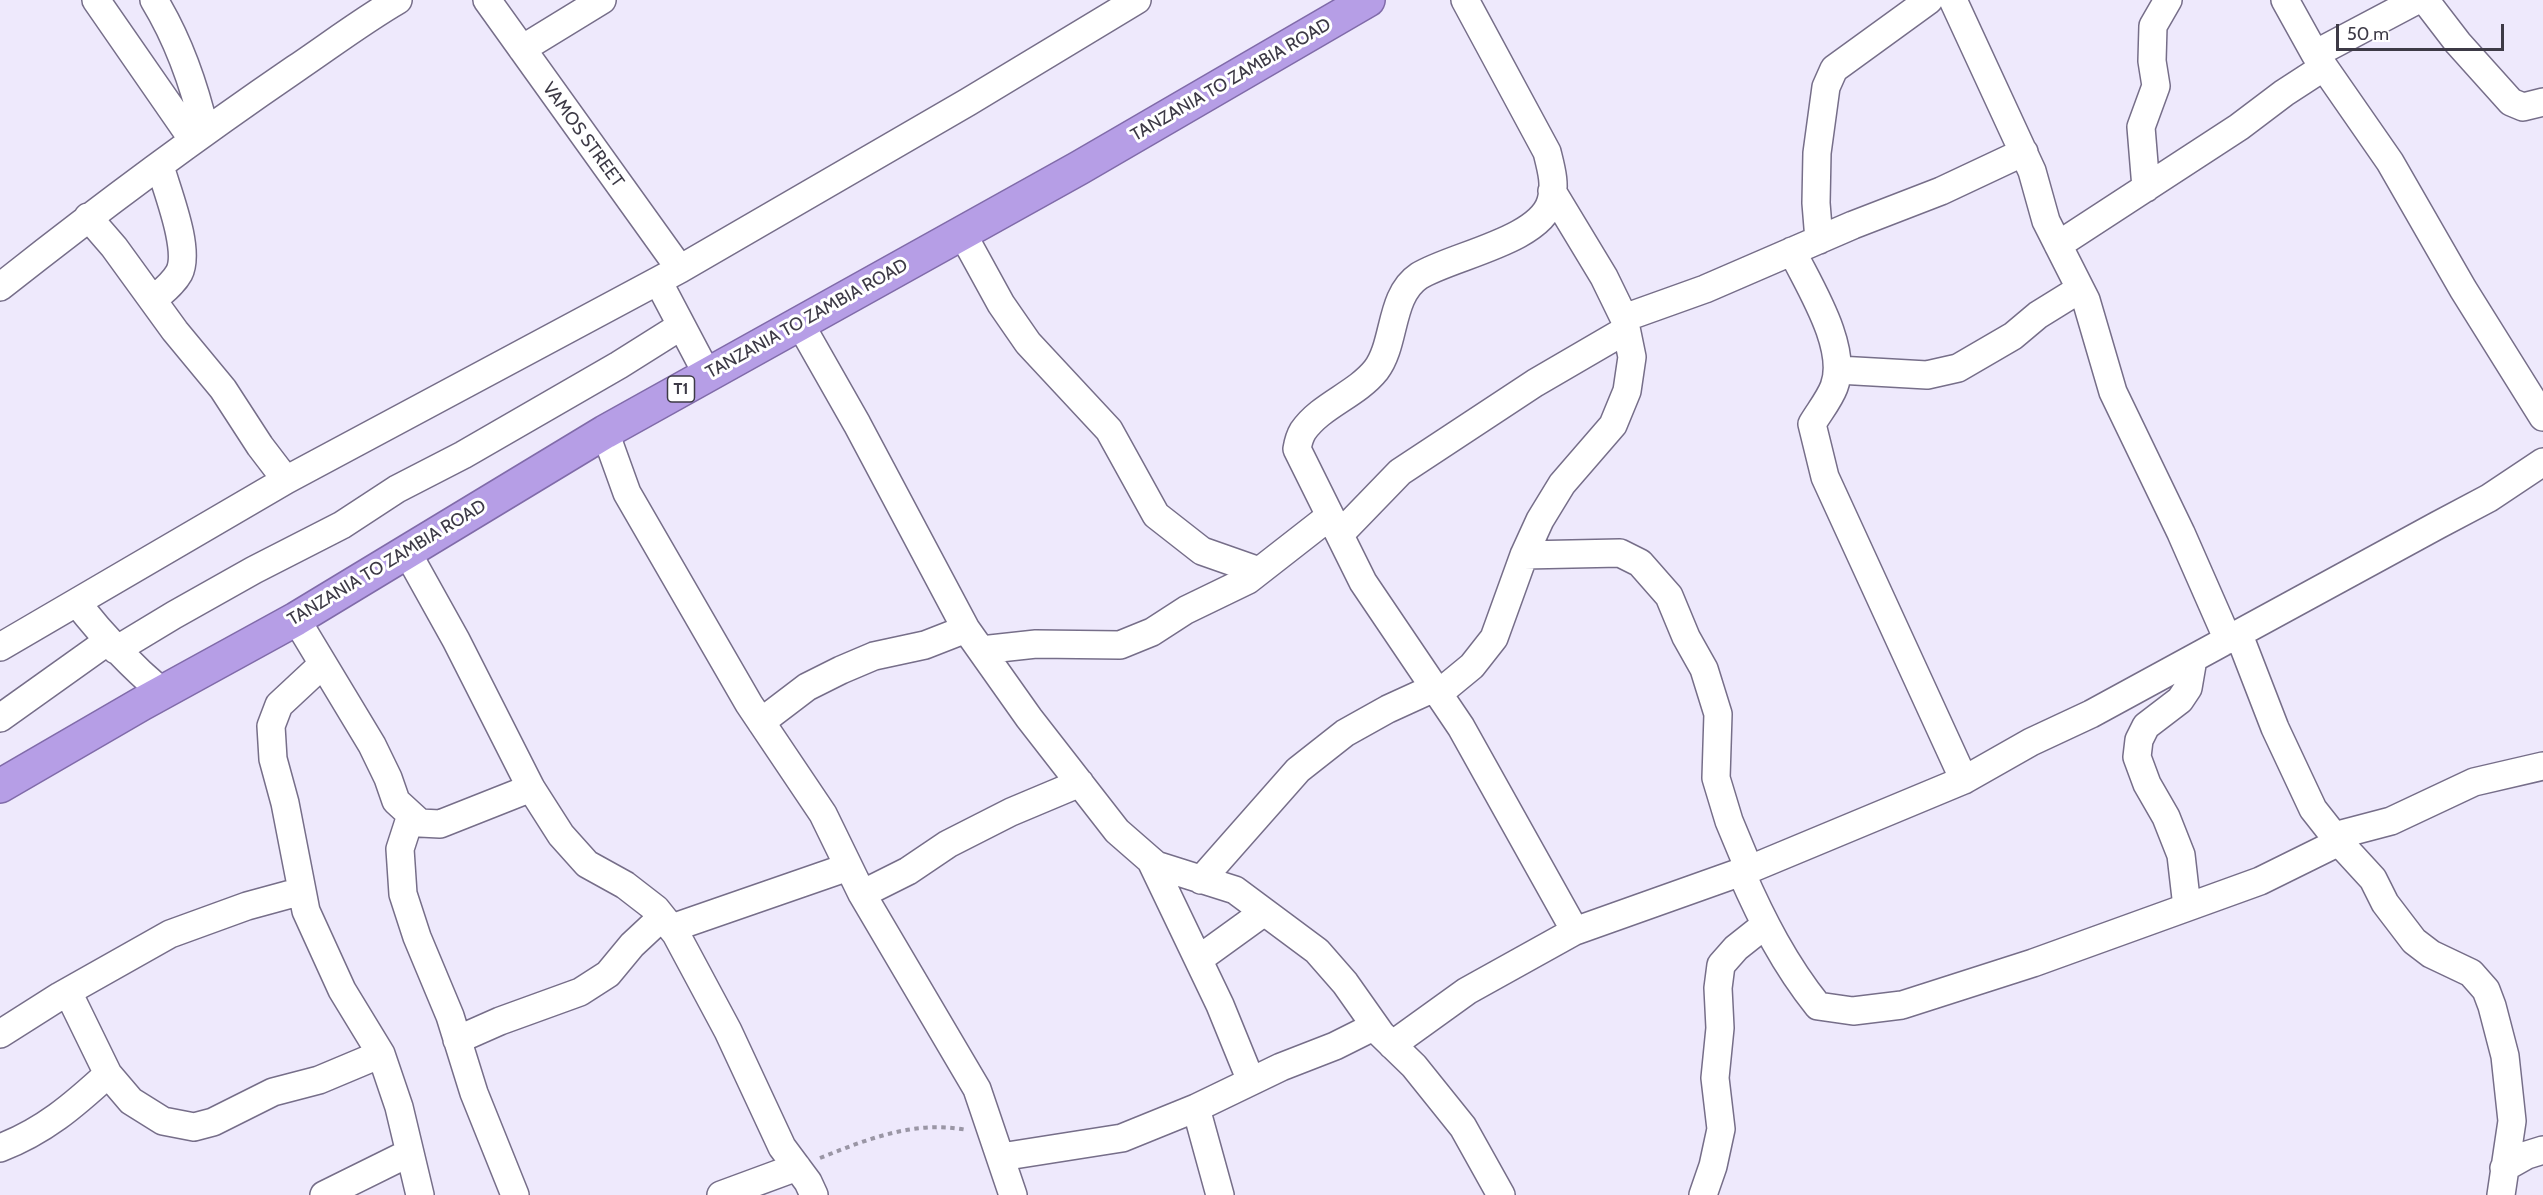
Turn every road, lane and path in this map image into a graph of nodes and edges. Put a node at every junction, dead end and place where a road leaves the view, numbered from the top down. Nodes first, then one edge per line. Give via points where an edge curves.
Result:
1 (96, 0) edge
2 (154, 0) edge
3 (398, 0) edge
4 (487, 0) edge
5 (602, 0) edge
6 (1137, 0) edge
7 (1465, 0) edge
8 (1929, 0) edge
9 (1953, 0) edge
10 (2168, 0) edge
11 (2285, 0) edge
12 (2417, 0) edge
13 (2424, 0) edge
14 (1352, 4) edge
15 (522, 49) junction
16 (2319, 60) junction
17 (2543, 102) edge
18 (199, 135) junction
19 (2024, 152) junction
20 (160, 166) junction
21 (2146, 188) junction
22 (1552, 190) junction
23 (88, 217) junction
24 (963, 232) junction
25 (1819, 240) junction
26 (2058, 245) junction
27 (1792, 251) junction
28 (669, 275) junction
29 (0, 287) edge
30 (2080, 289) junction
31 (153, 300) junction
32 (799, 322) junction
33 (1625, 324) junction
34 (681, 326) junction
35 (1838, 370) junction
36 (707, 374) junction
37 (2543, 417) edge
38 (605, 432) junction
39 (2543, 462) edge
40 (286, 480) junction
41 (1335, 525) junction
42 (407, 552) junction
43 (1524, 555) junction
44 (1259, 571) junction
45 (77, 603) junction
46 (296, 619) junction
47 (2233, 637) junction
48 (973, 640) junction
49 (112, 646) junction
50 (0, 647) edge
51 (2193, 659) junction
52 (323, 664) junction
53 (1436, 691) junction
54 (162, 692) junction
55 (0, 718) edge
56 (761, 722) junction
57 (2543, 766) edge
58 (1964, 780) junction
59 (1080, 783) junction
60 (0, 786) edge
61 (531, 788) junction
62 (411, 815) junction
63 (2336, 839) junction
64 (1151, 861) junction
65 (848, 867) junction
66 (1745, 871) junction
67 (1201, 880) junction
68 (302, 891) junction
69 (862, 894) junction
70 (2187, 907) junction
71 (1264, 912) junction
72 (667, 922) junction
73 (1766, 925) junction
74 (1575, 931) junction
75 (1198, 959) junction
76 (68, 992) junction
77 (0, 1034) edge
78 (1384, 1035) junction
79 (457, 1040) junction
80 (381, 1054) junction
81 (108, 1074) junction
82 (1251, 1081) junction
83 (1196, 1108) junction
84 (997, 1146) junction
85 (0, 1148) edge
86 (2543, 1150) edge
87 (409, 1152) junction
88 (797, 1167) junction
89 (2504, 1168) junction
90 (324, 1195) edge
91 (420, 1195) edge
92 (515, 1195) edge
93 (721, 1195) edge
94 (814, 1195) edge
95 (1013, 1195) edge
96 (1220, 1195) edge
97 (1500, 1195) edge
98 (1703, 1195) edge
99 (2501, 1195) edge

1 - 18 street
2 - 18 street via 170,27 191,79
3 - 18 street
4 - 15 street, VAMOS STREET
5 - 15 street
6 - 28 street
7 - 22 street via 1547,152
8 - 25 street via 1834,69 1826,87 1816,153
9 - 19 street
10 - 21 street via 2153,26 2156,86 2141,127
11 - 16 street
12 - 16 street
13 - 17 street via 2511,102 2523,107
14 - 24 highway, TANZANIA TO ZAMBIA ROAD / T1 via 1079,168
15 - 28 street, VAMOS STREET
16 - 21 street via 2239,127
16 - 37 street via 2390,162
18 - 20 street
19 - 25 street via 1941,191
19 - 26 street via 2046,221
20 - 23 street
20 - 31 street via 178,229 181,270
21 - 26 street
22 - 33 street via 1604,277
22 - 41 street via 1543,217 1525,229 1419,277 1404,292 1377,368 1302,432 1297,448
23 - 29 street
23 - 31 street
24 - 32 highway, TANZANIA TO ZAMBIA ROAD / T1
24 - 44 street via 1001,304 1028,344 1109,430 1156,515 1202,550
25 - 27 street
26 - 30 street
27 - 33 street
27 - 35 street via 1821,310 1835,347
28 - 34 street, VAMOS STREET
28 - 40 street
30 - 35 street via 2013,336 1958,368 1928,375
30 - 47 street via 2113,392
31 - 40 street via 223,389
32 - 36 highway, TANZANIA TO ZAMBIA ROAD / T1
32 - 48 street
33 - 41 street via 1400,472
33 - 43 street via 1632,357 1627,391 1613,425 1562,484
34 - 36 street, VAMOS STREET
34 - 49 street via 397,489 342,525
35 - 58 street via 1834,388 1812,424 1825,477
36 - 38 highway, TANZANIA TO ZAMBIA ROAD / T1
38 - 42 highway, TANZANIA TO ZAMBIA ROAD / T1
38 - 56 street via 627,493
39 - 47 street via 2488,498
40 - 45 street
41 - 44 street
41 - 53 street via 1363,582
42 - 46 highway, TANZANIA TO ZAMBIA ROAD / T1
42 - 61 street
43 - 53 street via 1494,638 1472,666
43 - 66 street via 1620,553 1640,563 1670,596 1704,669 1718,714 1716,778
44 - 48 street via 1152,632 1120,645
45 - 49 street
45 - 50 street
46 - 52 street
46 - 54 highway, TANZANIA TO ZAMBIA ROAD / T1
47 - 51 street
47 - 63 street via 2313,809
48 - 56 street via 874,656 807,687
48 - 59 street
49 - 54 street
49 - 55 street
51 - 58 street
51 - 70 street via 2188,688 2180,700 2146,726 2137,757 2181,855
52 - 62 street via 372,745 396,801
52 - 68 street via 279,705 271,726 273,759
53 - 67 street via 1388,709 1345,733 1298,770
53 - 74 street via 1461,727
54 - 60 highway, TANZANIA TO ZAMBIA ROAD / T1
56 - 65 street via 823,814
57 - 63 street via 2474,782 2391,821
58 - 66 street
59 - 64 street via 1117,831
59 - 69 street via 958,838 908,871
61 - 62 street via 440,824 420,824
61 - 72 street via 561,835 588,864 626,885
62 - 79 street via 400,849 403,894
63 - 70 street via 2260,881
63 - 89 street via 2373,879 2385,903 2414,941 2431,954 2471,973 2486,990 2505,1056 2512,1121
64 - 67 street
64 - 75 street
65 - 69 street
65 - 72 street
66 - 73 street
66 - 74 street
67 - 71 street via 1235,890
68 - 76 street via 170,934
68 - 80 street via 318,941
69 - 84 street via 977,1089
70 - 73 street via 1902,1005 1853,1011 1818,1006 1795,978
71 - 75 street
71 - 78 street via 1317,951
72 - 79 street via 632,945 608,974 580,992
72 - 88 street via 728,1031 782,1148
73 - 98 street via 1721,965 1715,1078 1721,1129
74 - 78 street
75 - 82 street
76 - 77 street
76 - 81 street
78 - 82 street
78 - 97 street via 1463,1127
79 - 92 street
80 - 81 street via 319,1080 273,1092 213,1122 194,1127 163,1121 131,1101
80 - 87 street
81 - 85 street via 66,1112
82 - 83 street
83 - 84 street via 1122,1138
83 - 96 street
84 - 88 path via 963,1129 916,1127 855,1144
84 - 95 street
86 - 89 street
87 - 90 street
87 - 91 street
88 - 93 street
88 - 94 street
89 - 99 street

